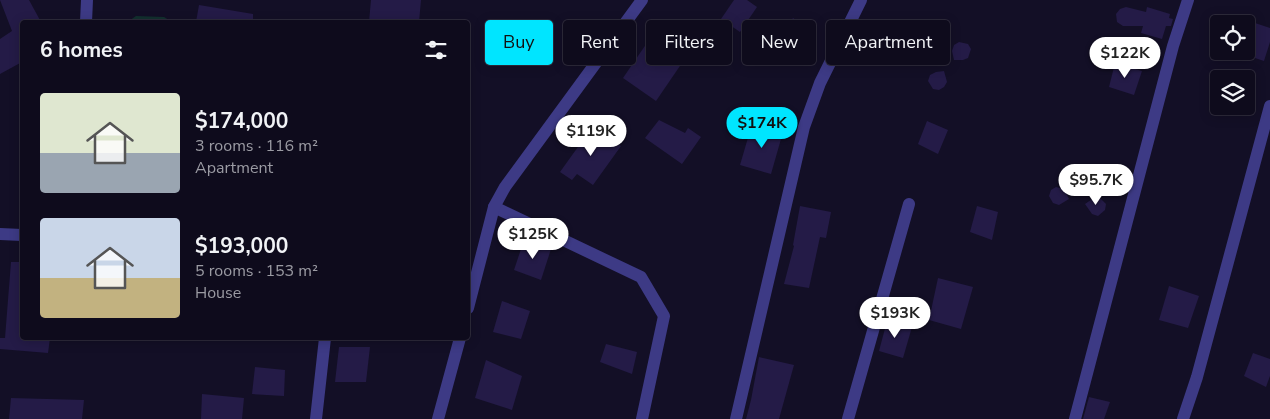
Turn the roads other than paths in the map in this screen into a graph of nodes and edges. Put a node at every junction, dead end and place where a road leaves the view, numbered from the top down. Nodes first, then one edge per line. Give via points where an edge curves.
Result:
1 (87, 0) edge
2 (642, 0) edge
3 (861, 0) edge
4 (1188, 0) edge
5 (86, 20) edge
6 (1270, 106) edge
7 (909, 204) dead end
8 (494, 207) junction
9 (0, 234) edge
10 (20, 235) edge
11 (470, 300) edge
12 (325, 340) edge
13 (459, 340) edge
14 (316, 419) edge
15 (438, 419) edge
16 (642, 419) edge
17 (736, 419) edge
18 (848, 419) edge
19 (1075, 419) edge
20 (1183, 419) edge

1 - 5 street
2 - 8 street via 505,187
3 - 17 street via 820,83 804,127
4 - 19 street via 1173,46
6 - 20 street via 1198,377
7 - 18 street
8 - 11 street
8 - 16 street via 641,277 664,316
9 - 10 street
12 - 14 street
13 - 15 street

